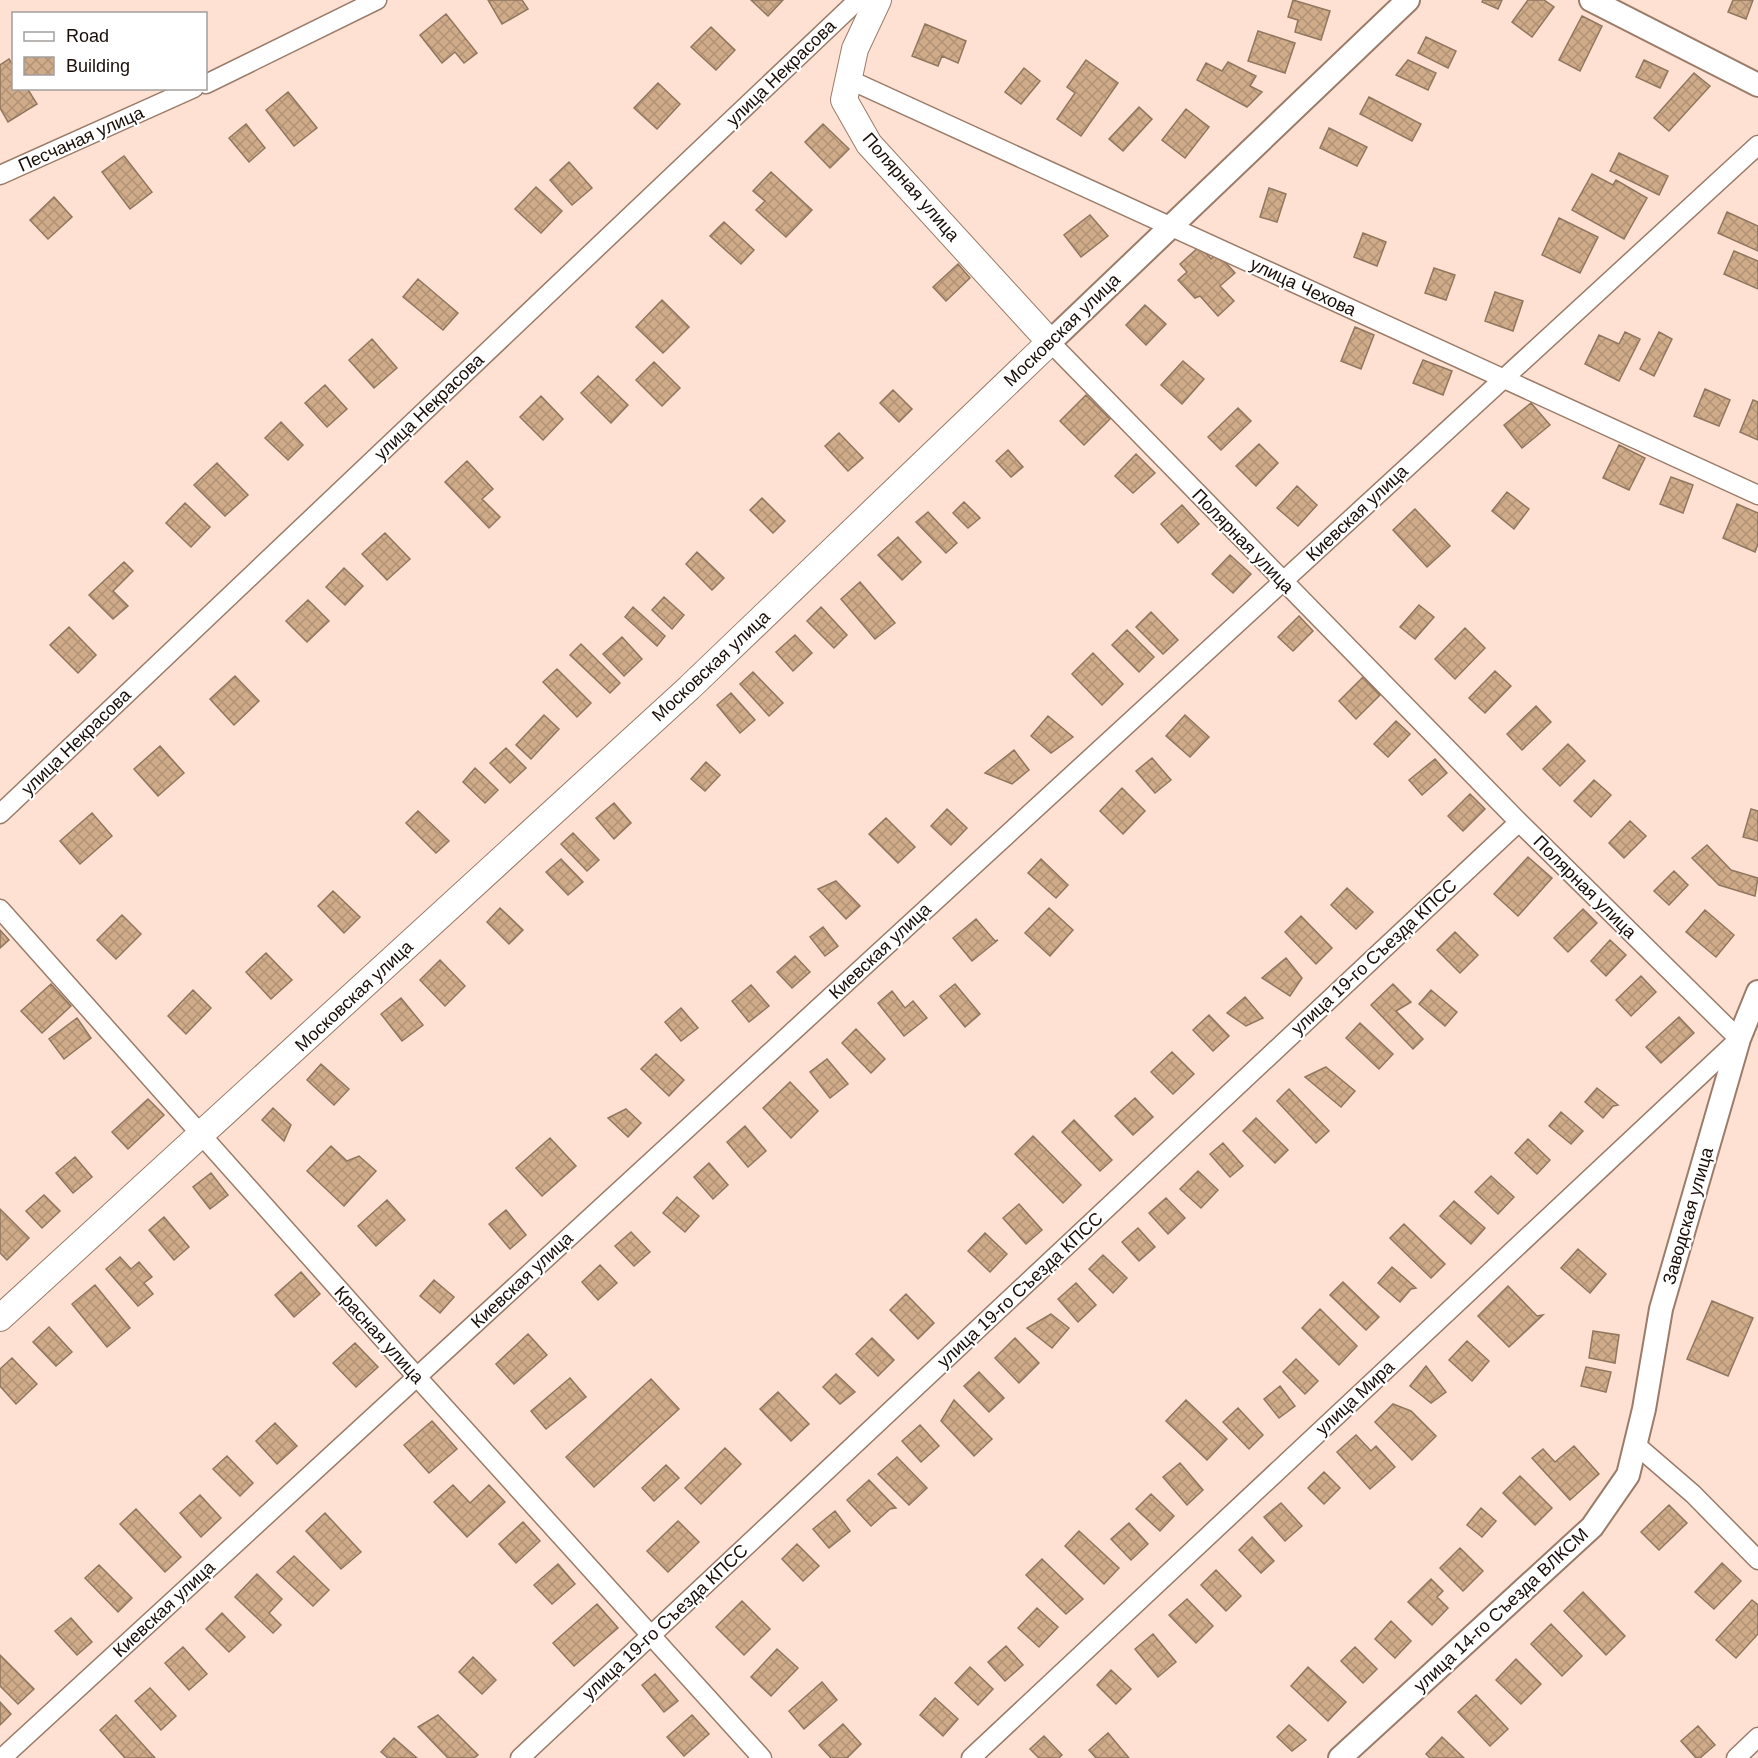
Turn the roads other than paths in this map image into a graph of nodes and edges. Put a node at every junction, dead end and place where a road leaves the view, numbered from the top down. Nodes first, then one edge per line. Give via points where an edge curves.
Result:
1 (377, 0) edge
2 (858, 0) edge
3 (878, 0) edge
4 (1408, 0) edge
5 (1591, 0) edge
6 (848, 79) junction
7 (207, 84) edge
8 (1758, 85) edge
9 (190, 90) edge
10 (1758, 145) edge
11 (0, 175) edge
12 (1171, 226) junction
13 (1050, 342) junction
14 (1503, 379) junction
15 (1758, 495) edge
16 (1282, 581) junction
17 (0, 814) edge
18 (1519, 822) junction
19 (0, 909) edge
20 (1758, 992) edge
21 (1739, 1039) junction
22 (201, 1136) junction
23 (0, 1318) edge
24 (417, 1377) junction
25 (1635, 1444) junction
26 (1758, 1560) edge
27 (650, 1635) junction
28 (1758, 1737) edge
29 (2, 1758) edge
30 (520, 1758) edge
31 (762, 1758) edge
32 (971, 1758) edge
33 (1340, 1758) edge
34 (1736, 1758) edge

1 - 7 street
2 - 17 street, улица Некрасова
3 - 6 main road, Полярная улица via 855,49
4 - 12 street, Московская улица
5 - 8 street
6 - 12 street, улица Чехова
6 - 13 main road, Полярная улица via 844,100 869,144
9 - 11 street, Песчаная улица
10 - 14 street, Киевская улица
12 - 13 street, Московская улица
12 - 14 street, улица Чехова
13 - 16 street, Полярная улица
13 - 22 main road, Московская улица via 689,688
14 - 15 street, улица Чехова
14 - 16 street, Киевская улица
16 - 18 street, Полярная улица
16 - 24 street, Киевская улица
18 - 21 street, Полярная улица
18 - 27 street, улица 19-го Съезда КПСС
19 - 22 street, Красная улица
20 - 21 street, Заводская улица
21 - 25 street, Заводская улица via 1661,1309
21 - 32 street, улица Мира
22 - 23 main road, Московская улица
22 - 24 street, Красная улица
24 - 27 street, Красная улица
24 - 29 street, Киевская улица
25 - 26 street via 1693,1494
25 - 33 street, улица 14-го Съезда ВЛКСМ via 1628,1475 1592,1527
27 - 30 street, улица 19-го Съезда КПСС
27 - 31 street, Красная улица
28 - 34 street

